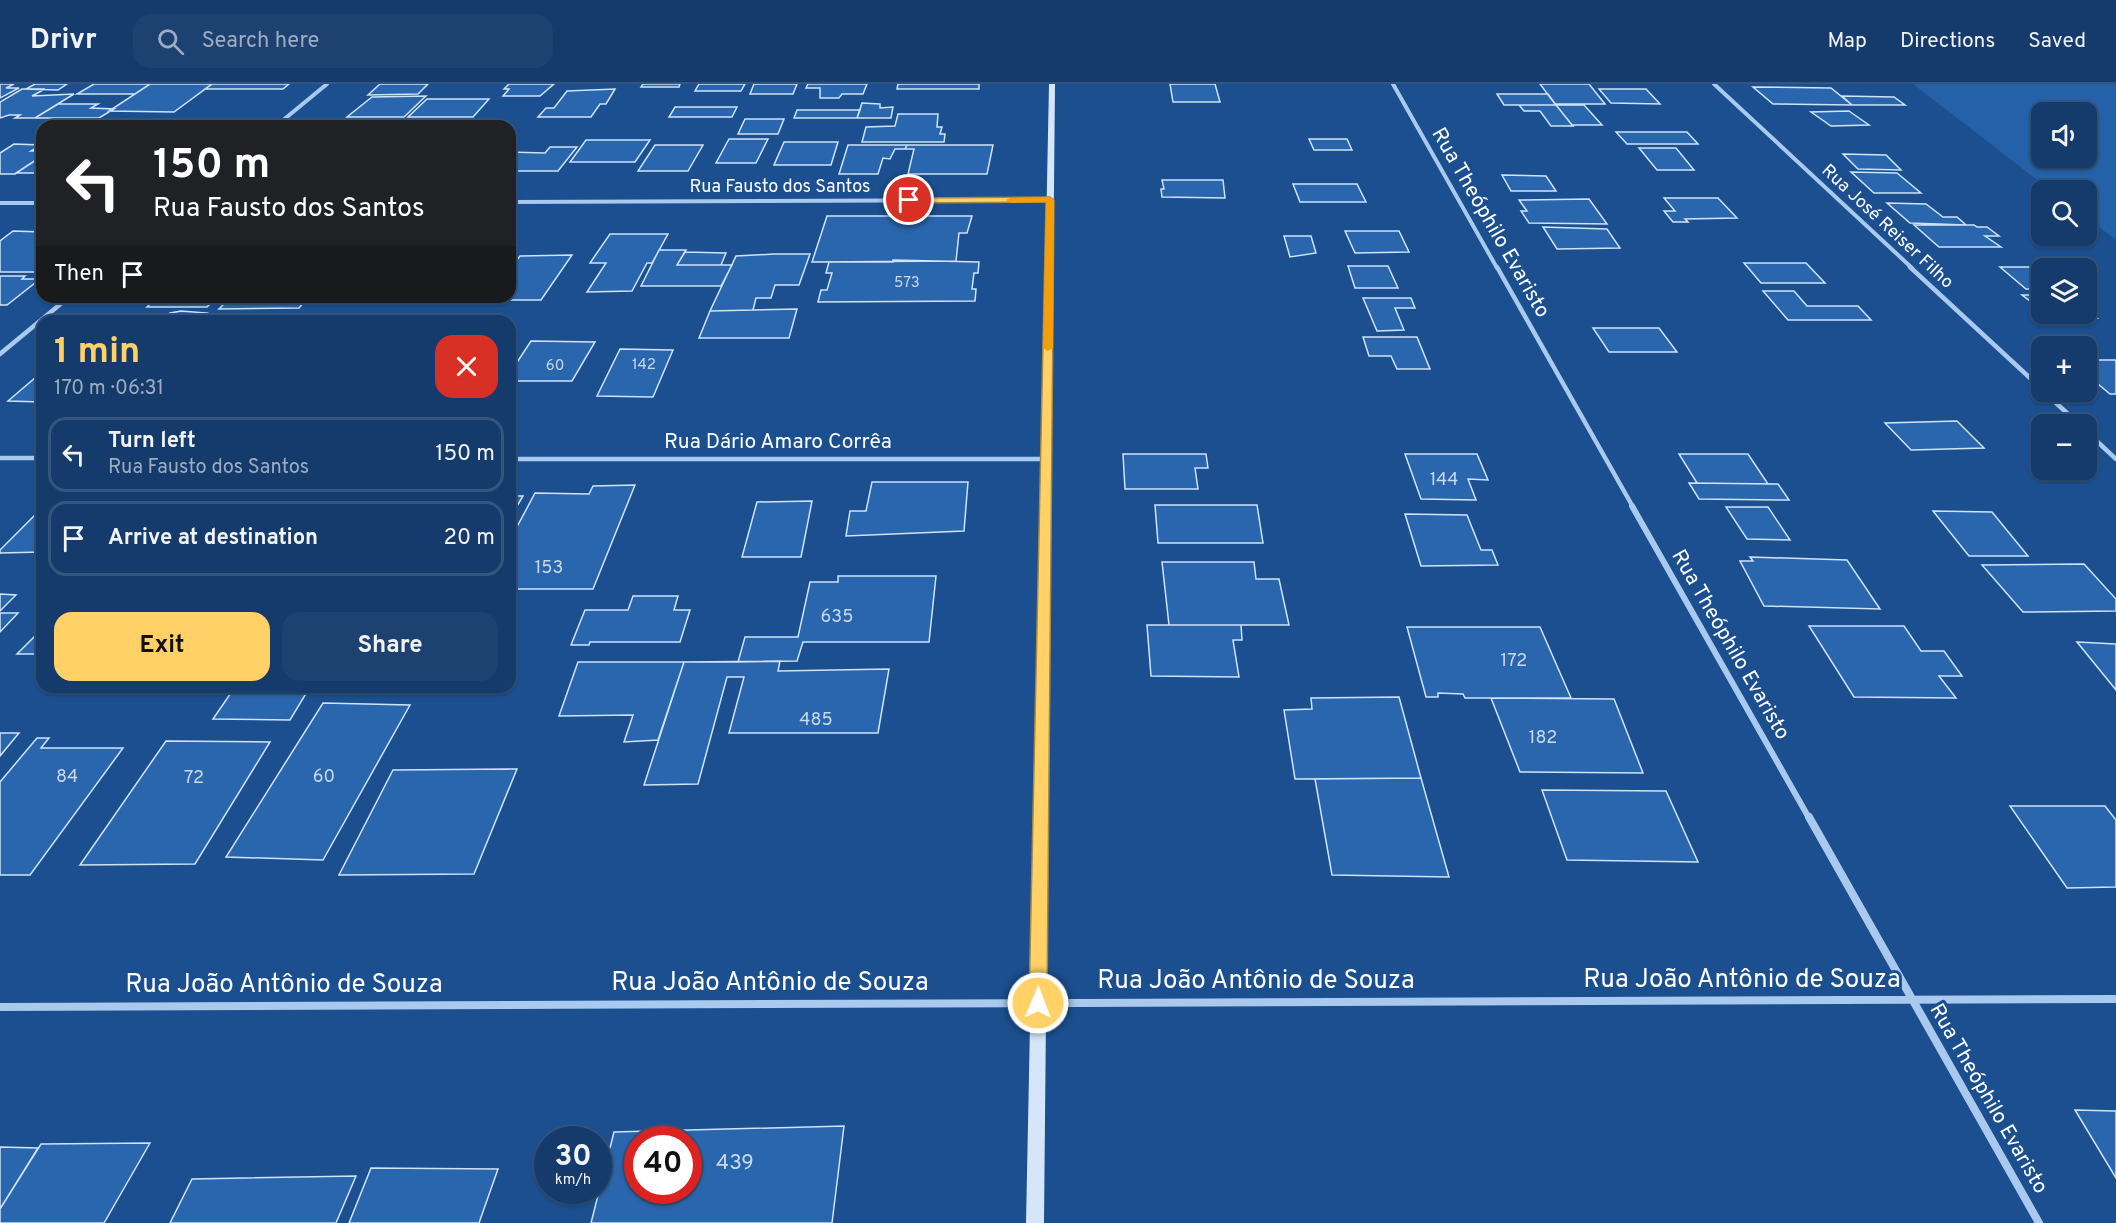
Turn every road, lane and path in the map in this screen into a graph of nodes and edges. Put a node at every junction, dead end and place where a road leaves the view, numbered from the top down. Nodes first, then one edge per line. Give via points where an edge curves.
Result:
1 (327, 84) edge
2 (1052, 84) edge
3 (1393, 84) edge
4 (1714, 84) edge
5 (283, 120) edge
6 (1050, 200) junction
7 (516, 202) edge
8 (0, 203) edge
9 (36, 203) edge
10 (62, 303) edge
11 (47, 315) edge
12 (36, 324) edge
13 (0, 354) edge
14 (2031, 380) edge
15 (2055, 402) edge
16 (2068, 414) edge
17 (2097, 442) edge
18 (0, 458) edge
19 (36, 459) edge
20 (516, 459) edge
21 (1047, 459) junction
22 (2116, 459) edge
23 (2116, 999) edge
24 (1912, 1000) junction
25 (1038, 1003) junction
26 (0, 1007) edge
27 (1035, 1223) edge
28 (2039, 1223) edge

1 - 5 street
2 - 6 street
3 - 24 street, Rua Theóphilo Evaristo
4 - 14 street, Rua José Reiser Filho
6 - 7 street, Rua Fausto dos Santos
6 - 21 street
8 - 9 street
10 - 11 street
12 - 13 street
15 - 16 street, Rua José Reiser Filho
17 - 22 street
18 - 19 street
20 - 21 street, Rua Dário Amaro Corrêa
21 - 25 street
23 - 24 street, Rua João Antônio de Souza
24 - 25 street, Rua João Antônio de Souza
24 - 28 street, Rua Theóphilo Evaristo
25 - 26 street, Rua João Antônio de Souza
25 - 27 street

